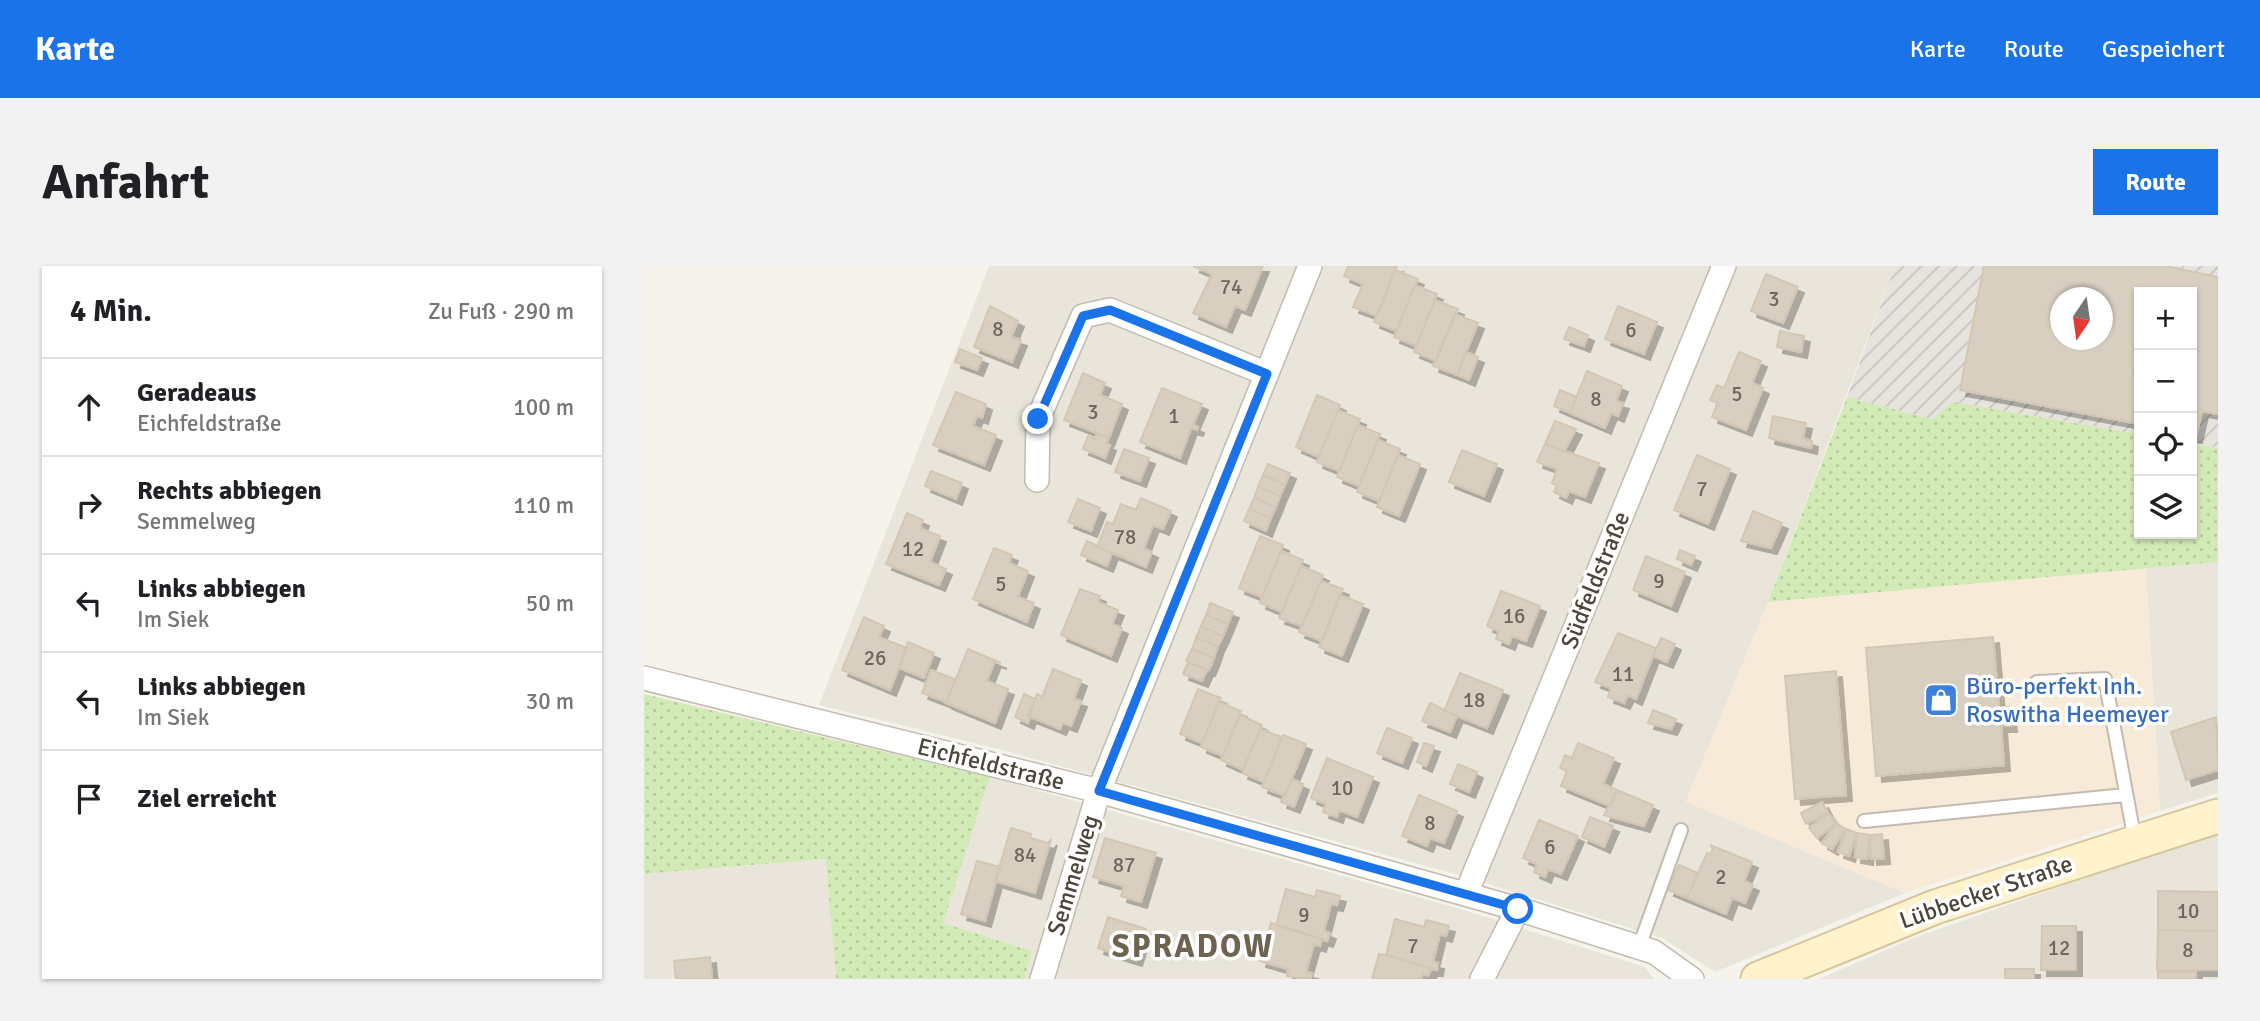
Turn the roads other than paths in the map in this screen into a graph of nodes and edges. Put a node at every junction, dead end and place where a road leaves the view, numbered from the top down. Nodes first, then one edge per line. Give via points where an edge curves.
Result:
1 (1310, 266) edge
2 (1724, 266) edge
3 (1267, 374) junction
4 (1037, 480) dead end
5 (644, 678) edge
6 (2037, 682) dead end
7 (1099, 791) junction
8 (2126, 795) junction
9 (2218, 816) edge
10 (1864, 821) dead end
11 (1681, 830) dead end
12 (2135, 842) junction
13 (1466, 894) junction
14 (1518, 909) junction
15 (1639, 947) junction
16 (1042, 979) edge
17 (1482, 979) edge
18 (1692, 979) edge
19 (1758, 979) edge

1 - 3 street, Semmelweg
2 - 13 street, Südfeldstraße
3 - 4 street via 1110,310 1083,316 1038,419
3 - 7 street, Semmelweg
5 - 7 street, Eichfeldstraße
6 - 8 lane via 2105,679
7 - 13 street, Eichfeldstraße
7 - 16 street, Semmelweg
8 - 10 lane
8 - 12 lane
9 - 12 main road, Lübbecker Straße
11 - 15 lane
12 - 19 main road, Lübbecker Straße via 1936,907
13 - 14 street, Eichfeldstraße
14 - 15 street, Eichfeldstraße
14 - 17 street
15 - 18 street, Eichfeldstraße

